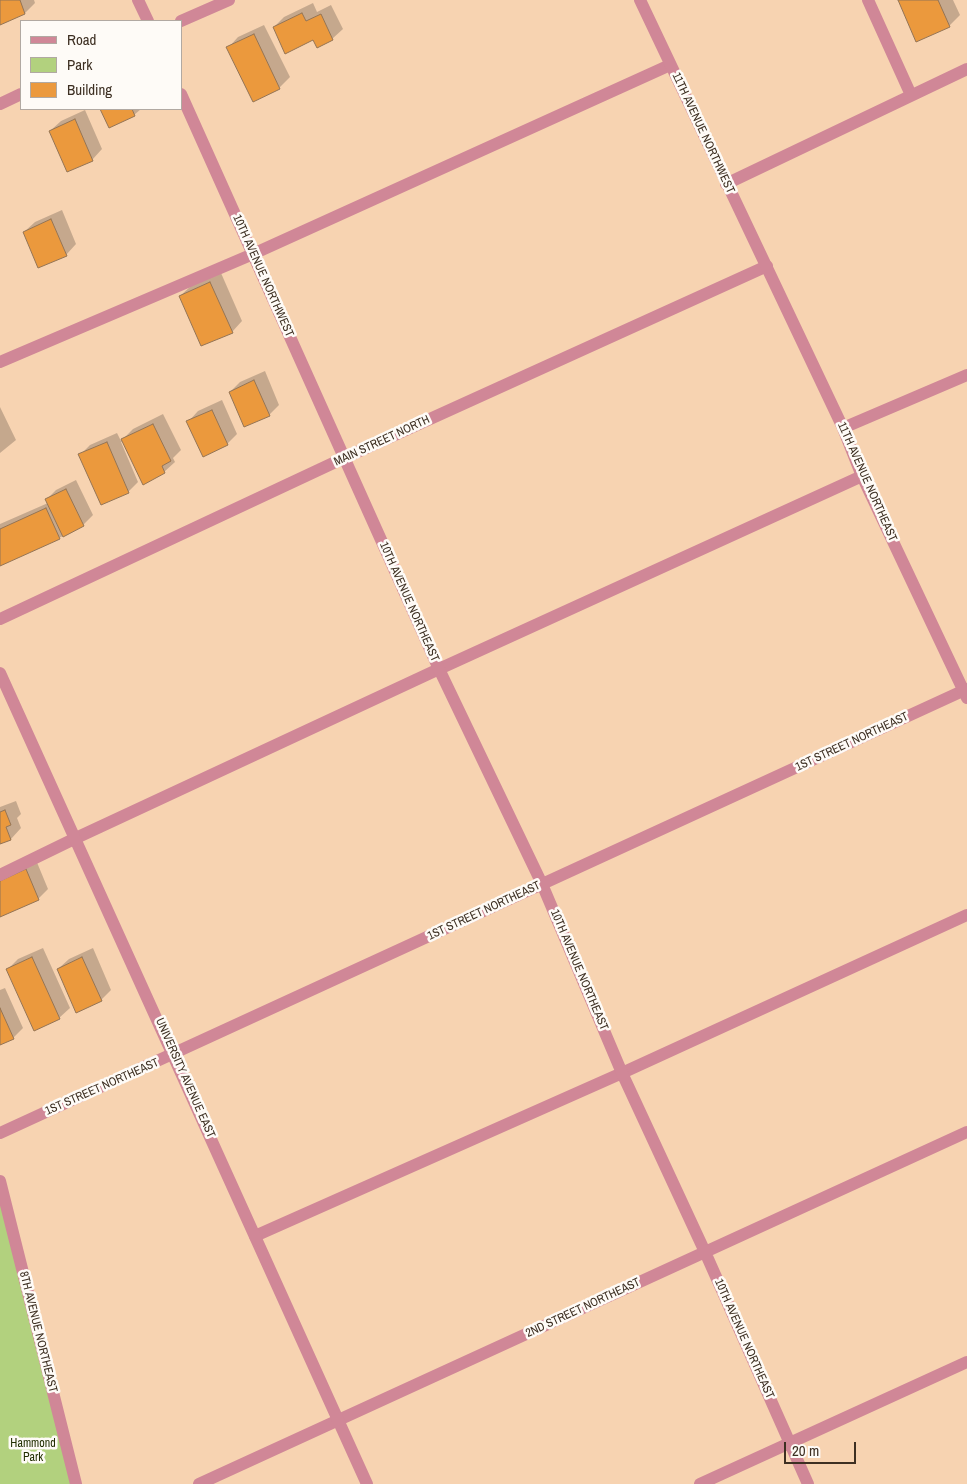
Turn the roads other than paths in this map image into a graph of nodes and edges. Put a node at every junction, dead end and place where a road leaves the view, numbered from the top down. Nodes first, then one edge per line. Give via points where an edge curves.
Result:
1 (138, 0) edge
2 (229, 0) edge
3 (640, 0) edge
4 (868, 0) edge
5 (148, 20) edge
6 (182, 22) edge
7 (670, 65) junction
8 (967, 69) edge
9 (20, 94) edge
10 (911, 95) junction
11 (182, 96) edge
12 (0, 104) edge
13 (726, 184) junction
14 (253, 254) junction
15 (767, 266) junction
16 (0, 362) edge
17 (967, 376) edge
18 (843, 428) junction
19 (344, 458) junction
20 (862, 476) junction
21 (0, 619) edge
22 (439, 669) junction
23 (0, 673) edge
24 (966, 692) edge
25 (76, 838) junction
26 (0, 875) edge
27 (542, 884) junction
28 (967, 915) edge
29 (174, 1054) junction
30 (622, 1073) junction
31 (967, 1132) edge
32 (0, 1133) edge
33 (0, 1181) edge
34 (255, 1236) junction
35 (705, 1252) junction
36 (967, 1362) edge
37 (338, 1421) junction
38 (790, 1442) junction
39 (76, 1484) edge
40 (199, 1484) edge
41 (367, 1484) edge
42 (700, 1484) edge
43 (808, 1484) edge

1 - 5 street
2 - 6 street
3 - 7 street, 11TH AVENUE NORTHWEST
4 - 10 street
7 - 13 street, 11TH AVENUE NORTHWEST
7 - 14 street
8 - 10 street
9 - 12 street
10 - 13 street
11 - 14 street, 10TH AVENUE NORTHWEST
13 - 15 street, 11TH AVENUE NORTHWEST
14 - 16 street
14 - 19 street, 10TH AVENUE NORTHWEST
15 - 18 street, 11TH AVENUE NORTHEAST
15 - 19 street, MAIN STREET NORTH
17 - 18 street
18 - 20 street, 11TH AVENUE NORTHEAST
19 - 21 street, MAIN STREET NORTH
19 - 22 street, 10TH AVENUE NORTHEAST
20 - 22 street
20 - 24 street, 11TH AVENUE NORTHEAST
22 - 25 street
22 - 27 street, 10TH AVENUE NORTHEAST
23 - 25 street, UNIVERSITY AVENUE EAST
24 - 27 street, 1ST STREET NORTHEAST
25 - 26 street
25 - 29 street, UNIVERSITY AVENUE EAST
27 - 29 street, 1ST STREET NORTHEAST
27 - 30 street, 10TH AVENUE NORTHEAST
28 - 30 street
29 - 32 street, 1ST STREET NORTHEAST
29 - 34 street, UNIVERSITY AVENUE EAST
30 - 34 street
30 - 35 street, 10TH AVENUE NORTHEAST
31 - 35 street, 2ND STREET NORTHEAST
33 - 39 street, 8TH AVENUE NORTHEAST
34 - 37 street, UNIVERSITY AVENUE EAST
35 - 37 street, 2ND STREET NORTHEAST
35 - 38 street, 10TH AVENUE NORTHEAST
36 - 38 street
37 - 40 street, 2ND STREET NORTHEAST
37 - 41 street, UNIVERSITY AVENUE EAST
38 - 42 street
38 - 43 street, 10TH AVENUE NORTHEAST

